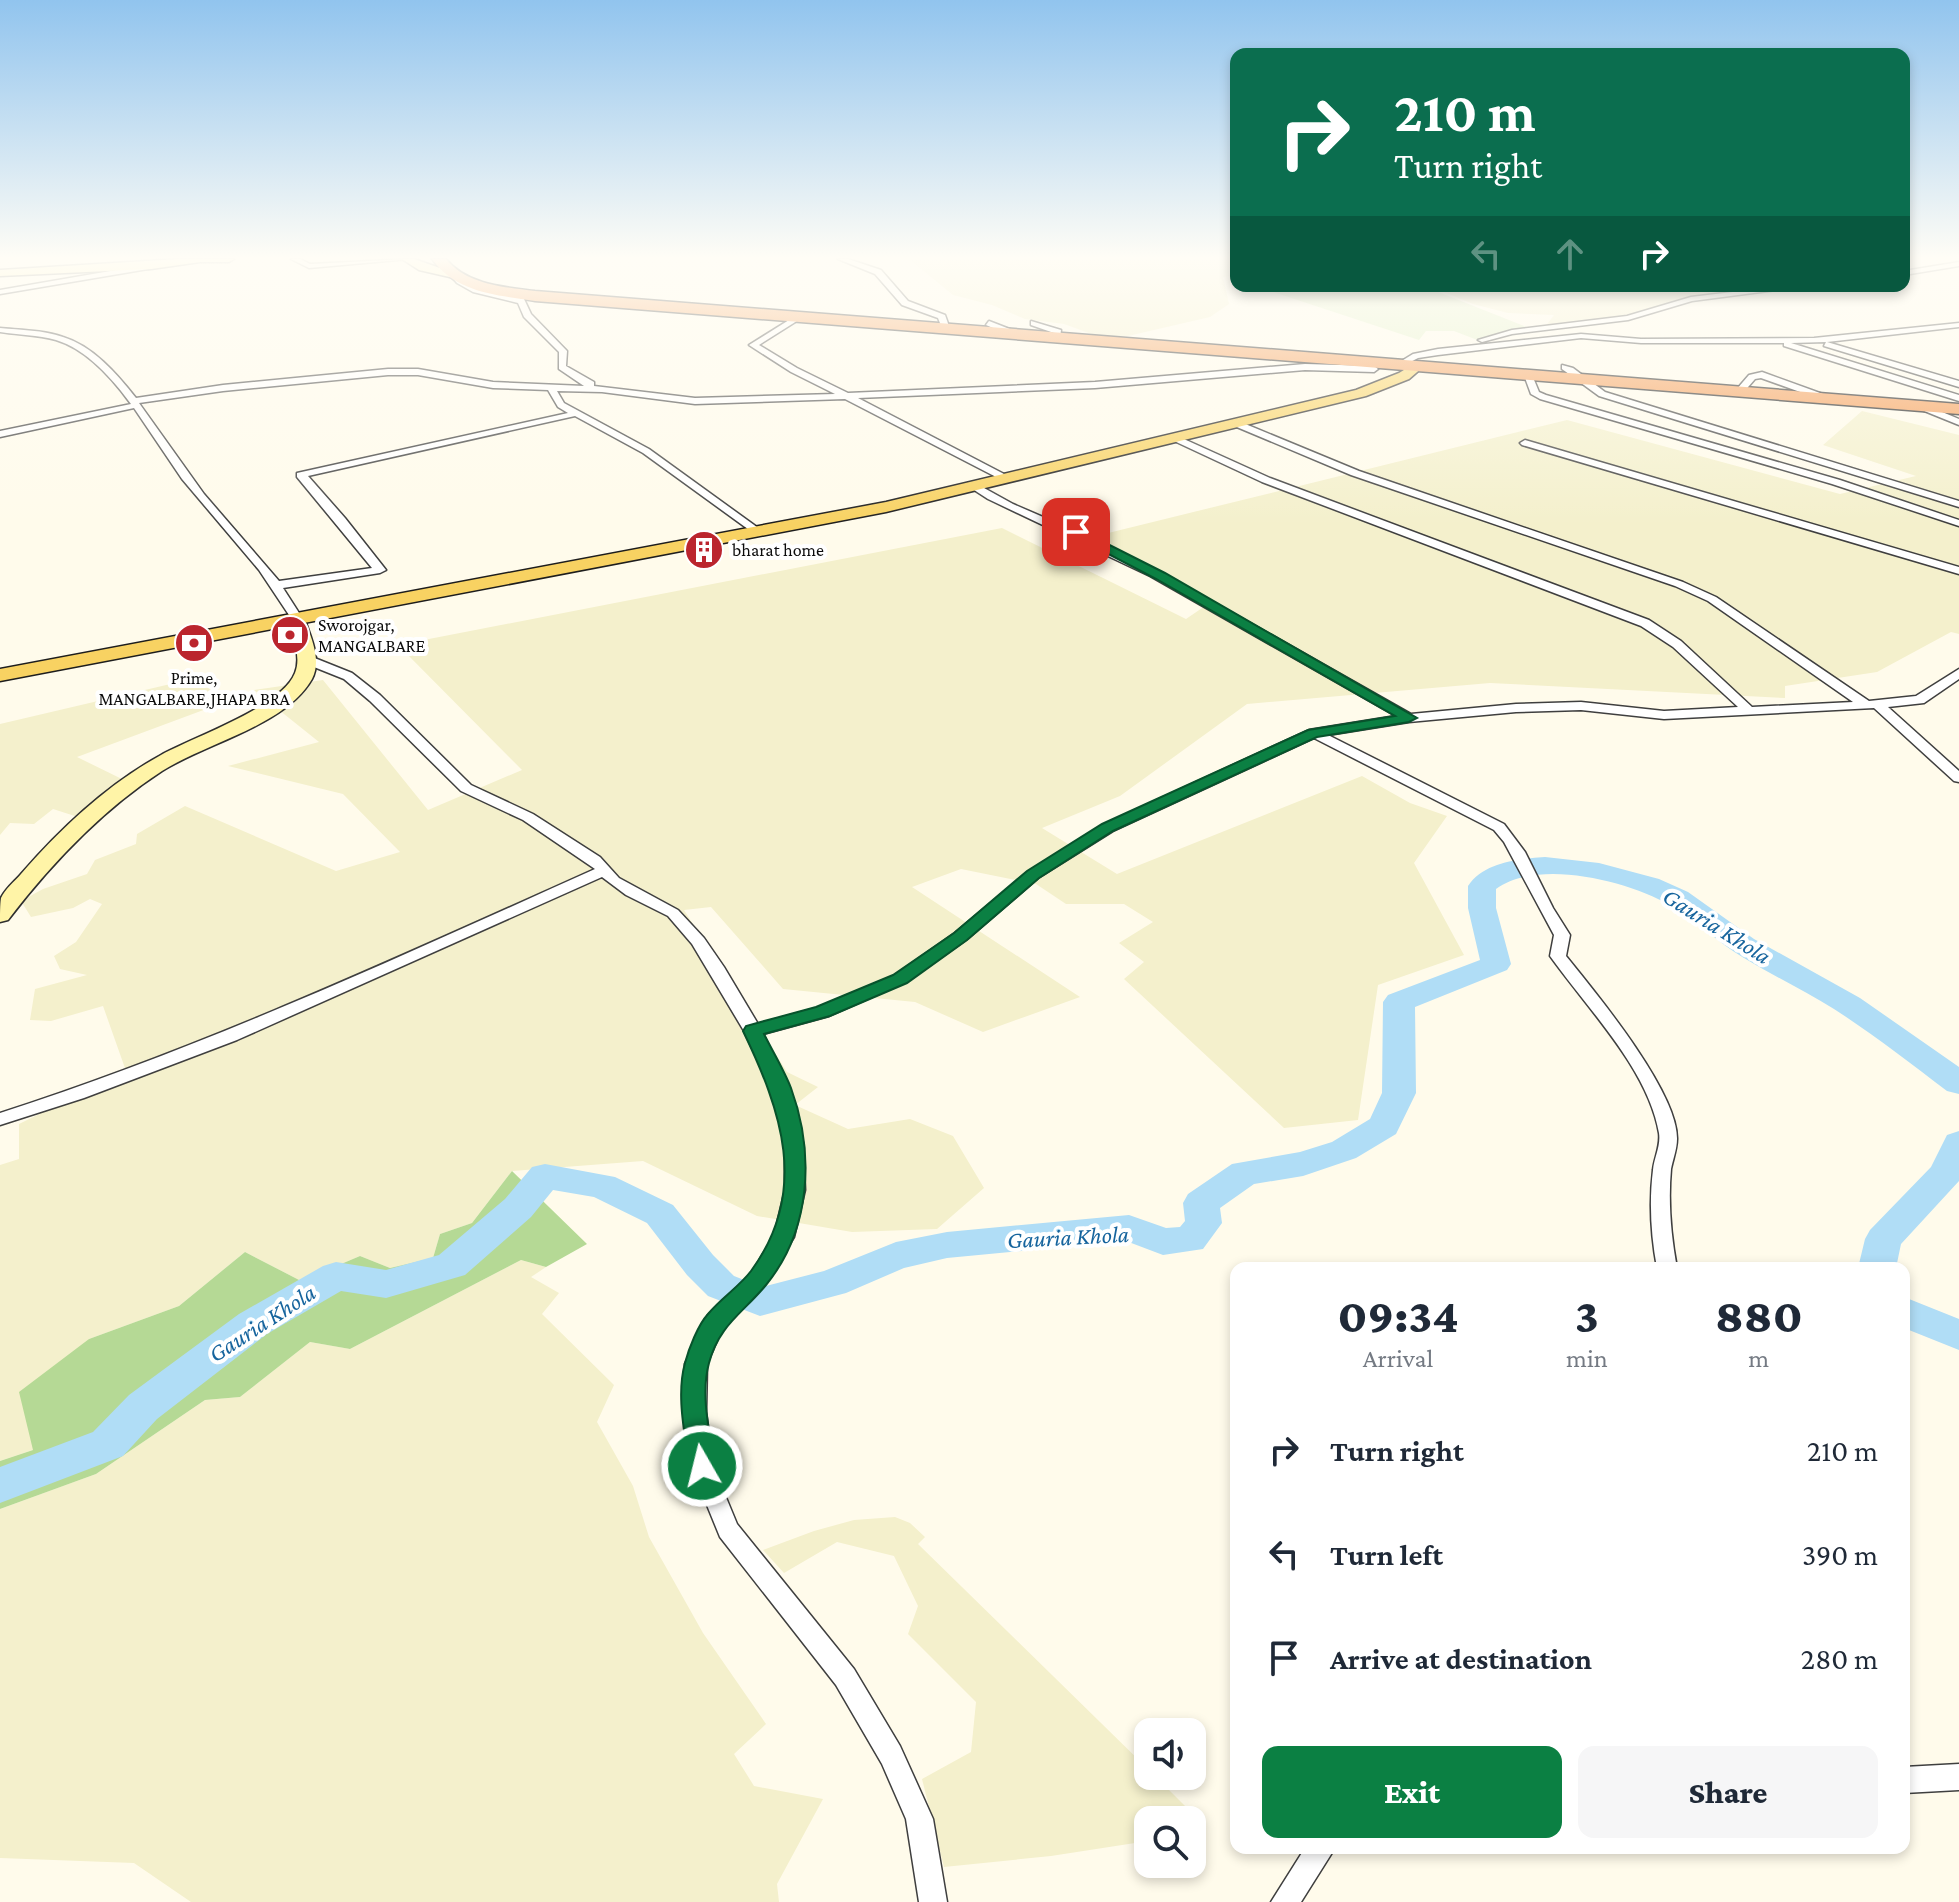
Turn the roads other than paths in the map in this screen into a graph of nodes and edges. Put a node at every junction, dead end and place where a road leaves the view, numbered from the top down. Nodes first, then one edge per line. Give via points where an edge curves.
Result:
1 (80, 348) edge
2 (560, 348) edge
3 (758, 348) edge
4 (1167, 348) edge
5 (1477, 348) edge
6 (1794, 348) edge
7 (1840, 348) edge
8 (1399, 365) junction
9 (1374, 366) junction
10 (1417, 366) junction
11 (1565, 367) dead end
12 (1528, 375) junction
13 (1579, 379) junction
14 (1959, 384) edge
15 (588, 387) junction
16 (551, 388) junction
17 (847, 396) junction
18 (136, 403) junction
19 (1958, 410) edge
20 (574, 414) junction
21 (1235, 423) junction
22 (0, 434) edge
23 (1175, 438) junction
24 (1525, 443) dead end
25 (1000, 476) junction
26 (975, 486) junction
27 (1959, 504) edge
28 (1959, 523) edge
29 (756, 530) junction
30 (1959, 571) edge
31 (278, 585) junction
32 (295, 618) junction
33 (308, 660) junction
34 (0, 673) edge
35 (1959, 673) edge
36 (1871, 704) junction
37 (1750, 712) junction
38 (1409, 718) junction
39 (1314, 733) junction
40 (1959, 778) edge
41 (604, 871) junction
42 (0, 915) edge
43 (753, 1031) junction
44 (0, 1119) edge
45 (1666, 1262) edge
46 (1959, 1777) edge
47 (1910, 1780) edge
48 (1317, 1854) edge
49 (933, 1902) edge
50 (1285, 1902) edge

1 - 18 street
2 - 15 street via 562,367 586,379
3 - 17 street
4 - 9 highway
5 - 8 street via 1416,356
6 - 19 street
7 - 14 street
8 - 9 highway
8 - 10 highway
9 - 17 street
9 - 25 main road via 1371,378 1352,390
10 - 12 highway
10 - 21 main road via 1361,393
11 - 13 street
12 - 13 highway
12 - 28 street via 1535,394 1543,397
13 - 19 highway
13 - 27 street via 1602,394
15 - 16 street
15 - 17 street via 695,401
16 - 18 street via 388,372 278,381
16 - 20 street
17 - 25 street
18 - 22 street
18 - 31 street via 199,495
20 - 29 street via 646,451
20 - 31 street via 301,475 380,570
21 - 23 main road
21 - 36 street via 1368,477 1679,584 1712,599
23 - 26 main road
23 - 37 street via 1266,480 1645,623 1677,644
24 - 30 street
25 - 29 main road
26 - 32 main road via 759,533
26 - 38 street via 1160,576
29 - 32 main road
31 - 32 street
32 - 33 street
32 - 34 main road
33 - 41 street via 348,676 466,788 528,817
33 - 42 street via 304,678 282,701 153,768 102,809 55,851
35 - 36 street via 1919,700
36 - 37 street
36 - 40 street
37 - 38 street via 1664,715 1581,706
38 - 39 street
39 - 43 street via 1108,828 1033,875 900,979 823,1012
39 - 45 street via 1499,827 1516,844 1562,935 1558,956 1655,1096 1669,1136 1662,1169
41 - 43 street via 673,913 718,970
41 - 44 street via 256,1025
43 - 49 street via 781,1089 794,1143 795,1190 784,1237 758,1279 715,1321 696,1364 702,1466 728,1530 845,1677 891,1755 919,1819
46 - 47 street
48 - 50 street

